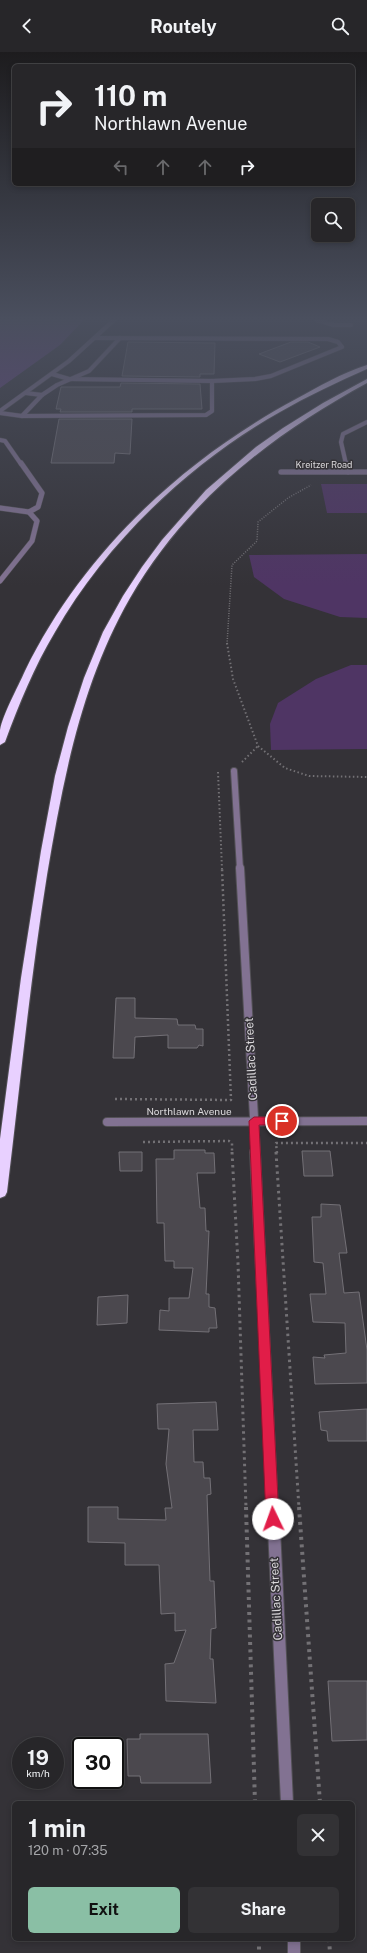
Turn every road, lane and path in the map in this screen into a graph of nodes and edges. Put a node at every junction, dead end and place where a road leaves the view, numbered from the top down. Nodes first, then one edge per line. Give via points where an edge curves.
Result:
1 (29, 409) edge
2 (212, 409) edge
3 (282, 409) edge
4 (318, 409) edge
5 (0, 412) edge
6 (22, 416) junction
7 (367, 422) edge
8 (0, 440) edge
9 (280, 472) dead end
10 (348, 472) junction
11 (367, 472) edge
12 (317, 481) dead end
13 (0, 508) edge
14 (29, 512) junction
15 (0, 581) edge
16 (0, 742) edge
17 (258, 746) junction
18 (218, 772) dead end
19 (234, 772) joint
20 (367, 777) edge
21 (115, 1099) dead end
22 (254, 1121) junction
23 (367, 1121) edge
24 (107, 1122) dead end
25 (143, 1142) dead end
26 (367, 1143) edge
27 (0, 1192) edge
28 (255, 1801) edge
29 (287, 1801) edge
30 (320, 1801) edge
31 (259, 1941) edge
32 (294, 1941) edge
33 (329, 1941) edge
34 (259, 1953) edge
35 (294, 1953) edge
36 (330, 1953) edge

1 - 6 street
2 - 6 street via 206,414 196,416
3 - 16 highway via 227,442 199,463 140,517 103,557 60,617 28,676
4 - 27 highway via 284,429 234,468 158,550 110,626 91,671 75,717 55,798 35,915
5 - 6 street
7 - 10 street via 343,434 341,442
8 - 14 street via 5,441 42,493 38,507
9 - 10 street, Kreitzer Road
10 - 11 street, Kreitzer Road
12 - 17 path via 288,498 258,522 257,541 232,565 227,644 233,679
13 - 14 street
14 - 15 street via 37,522 32,541
17 - 19 path
17 - 20 path via 285,768 309,776
18 - 21 path via 231,1100
19 - 22 street, Cadillac Street
22 - 23 street, Northlawn Avenue
22 - 24 street, Northlawn Avenue
22 - 29 street, Cadillac Street
25 - 28 path via 232,1143
26 - 30 path via 276,1143 286,1338
31 - 34 path
32 - 35 street
33 - 36 path

